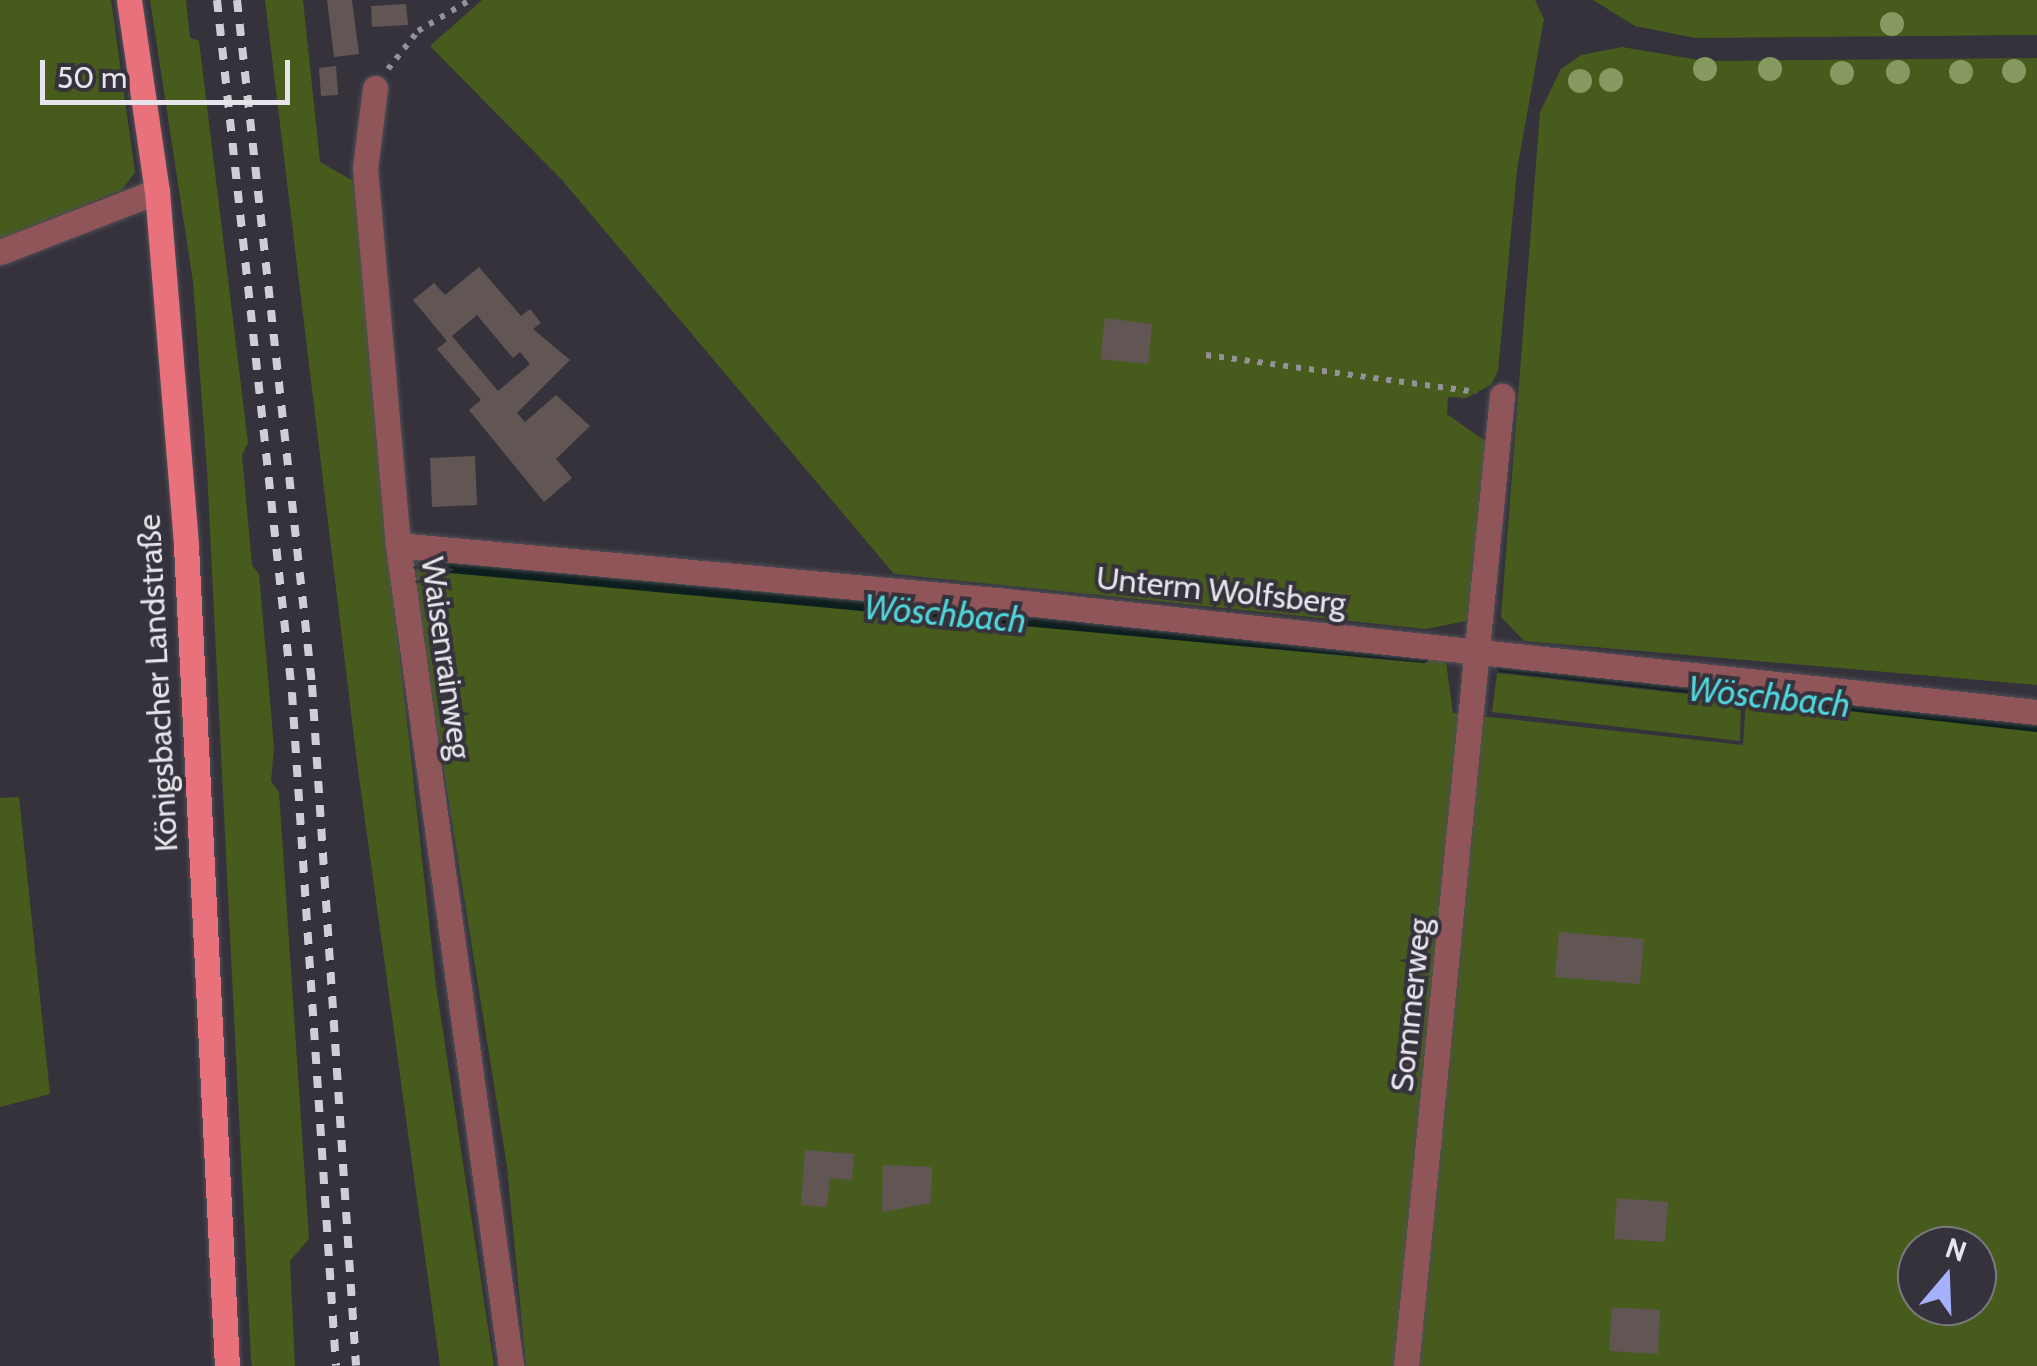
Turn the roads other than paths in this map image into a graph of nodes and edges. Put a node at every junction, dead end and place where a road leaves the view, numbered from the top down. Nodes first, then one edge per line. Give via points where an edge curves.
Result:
1 (130, 0) edge
2 (374, 88) road end
3 (157, 191) junction
4 (0, 252) edge
5 (1502, 396) road end
6 (398, 545) junction
7 (1482, 651) junction
8 (2037, 712) edge
9 (227, 1366) edge
10 (511, 1366) edge
11 (1406, 1366) edge

1 - 3 main road, Königsbacher Landstraße
2 - 6 street, Waisenrainweg via 365,168
3 - 4 street
3 - 9 main road, Königsbacher Landstraße via 186,546
5 - 7 street, Sommerweg
6 - 7 street, Unterm Wolfsberg
6 - 10 street, Waisenrainweg
7 - 8 street, Unterm Wolfsberg
7 - 11 street, Sommerweg

